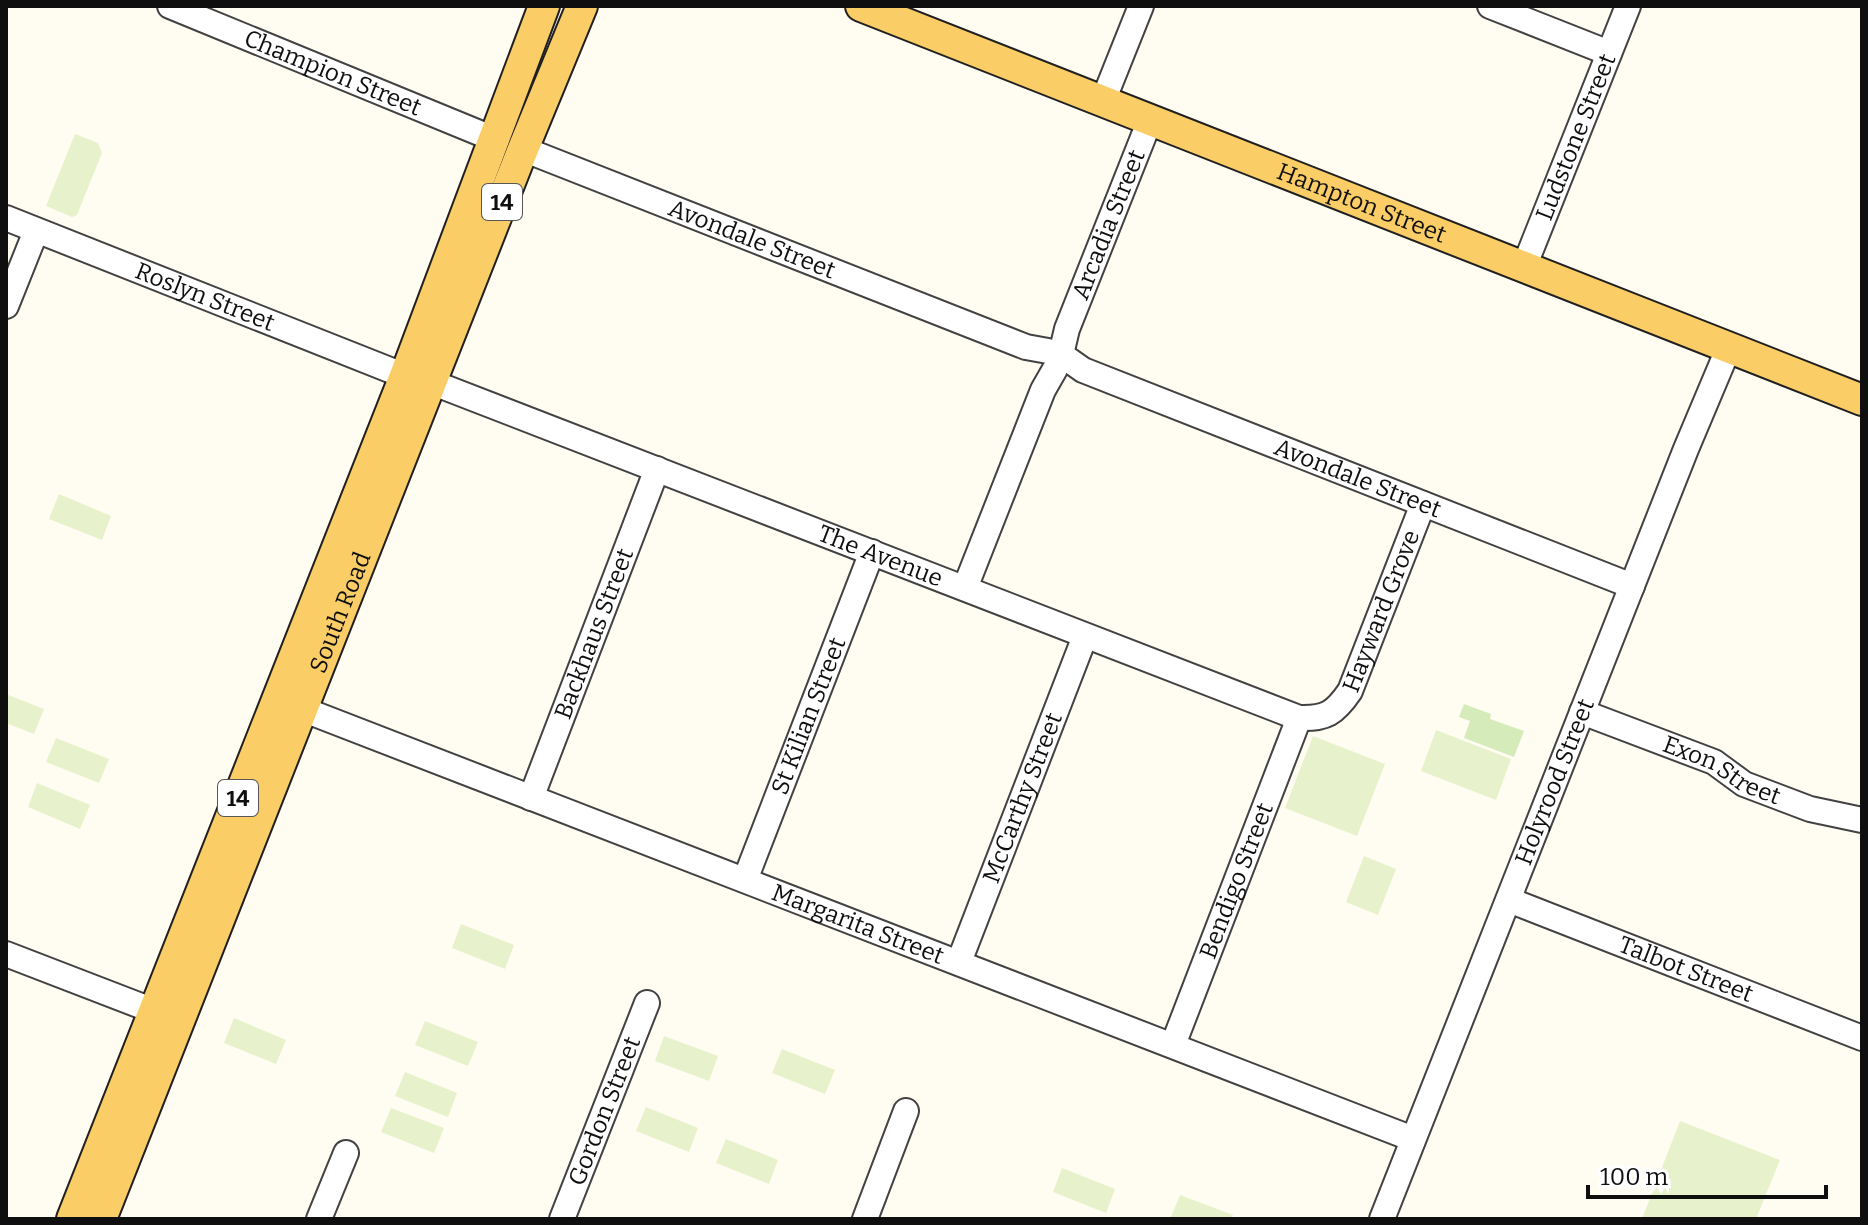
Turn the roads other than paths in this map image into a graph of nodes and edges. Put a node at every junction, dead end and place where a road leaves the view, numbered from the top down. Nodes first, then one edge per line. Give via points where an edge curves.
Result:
1 (170, 6) edge
2 (1141, 6) edge
3 (1490, 6) edge
4 (1628, 6) edge
5 (865, 7) edge
6 (543, 8) edge
7 (578, 15) edge
8 (1609, 53) junction
9 (1103, 101) junction
10 (1150, 120) junction
11 (494, 139) junction
12 (523, 149) junction
13 (6, 218) edge
14 (36, 231) junction
15 (1524, 267) junction
16 (6, 306) edge
17 (1729, 347) junction
18 (1056, 356) junction
19 (418, 379) junction
20 (1862, 400) edge
21 (657, 469) junction
22 (1423, 504) junction
23 (872, 552) junction
24 (1632, 586) junction
25 (965, 588) junction
26 (1085, 636) junction
27 (290, 704) junction
28 (1582, 712) junction
29 (1331, 713) joint
30 (1299, 718) junction
31 (531, 798) junction
32 (1862, 820) edge
33 (745, 880) junction
34 (1509, 900) junction
35 (6, 954) edge
36 (959, 962) junction
37 (647, 1003) dead end
38 (154, 1011) junction
39 (1862, 1038) edge
40 (1173, 1045) junction
41 (906, 1111) dead end
42 (1413, 1139) junction
43 (346, 1153) dead end
44 (72, 1219) edge
45 (101, 1219) edge
46 (319, 1219) edge
47 (562, 1219) edge
48 (865, 1219) edge
49 (1382, 1219) edge

1 - 11 street, Champion Street
2 - 9 street
3 - 8 street
4 - 8 street, Ludstone Street
5 - 9 main road, Hampton Street
6 - 7 main road
6 - 11 main road, South Road / 14
7 - 12 main road, South Road / 14
8 - 15 street, Ludstone Street
9 - 10 main road, Hampton Street
10 - 15 main road, Hampton Street
10 - 18 street, Arcadia Street
11 - 19 main road, South Road / 14
12 - 18 street, Avondale Street
12 - 19 main road, South Road / 14
13 - 14 street, Roslyn Street
14 - 16 street
14 - 19 street, Roslyn Street
15 - 17 main road, Hampton Street
17 - 20 main road, Hampton Street
17 - 24 street, Holyrood Street
18 - 22 street, Avondale Street
18 - 25 street, Arcadia Street
19 - 21 street, The Avenue
19 - 27 main road, South Road / 14
21 - 23 street, The Avenue
21 - 31 street, Backhaus Street
22 - 24 street, Avondale Street
22 - 29 street, Hayward Grove via 1350,691
23 - 25 street, The Avenue
23 - 33 street, St Kilian Street
24 - 28 street, Holyrood Street
25 - 26 street, The Avenue
26 - 30 street, The Avenue
26 - 36 street, McCarthy Street
27 - 31 street, Margarita Street
27 - 38 main road, South Road / 14
27 - 45 main road, South Road / 14
28 - 32 street, Exon Street via 1714,762 1744,784 1810,809
28 - 34 street, Holyrood Street
29 - 30 street, The Avenue
30 - 40 street, Bendigo Street
31 - 33 street, Margarita Street
33 - 36 street, Margarita Street
34 - 39 street, Talbot Street
34 - 42 street, Holyrood Street
35 - 38 street
36 - 40 street, Margarita Street
37 - 47 street, Gordon Street
38 - 44 main road, South Road / 14
40 - 42 street, Margarita Street
41 - 48 street
42 - 49 street, Holyrood Street
43 - 46 street

